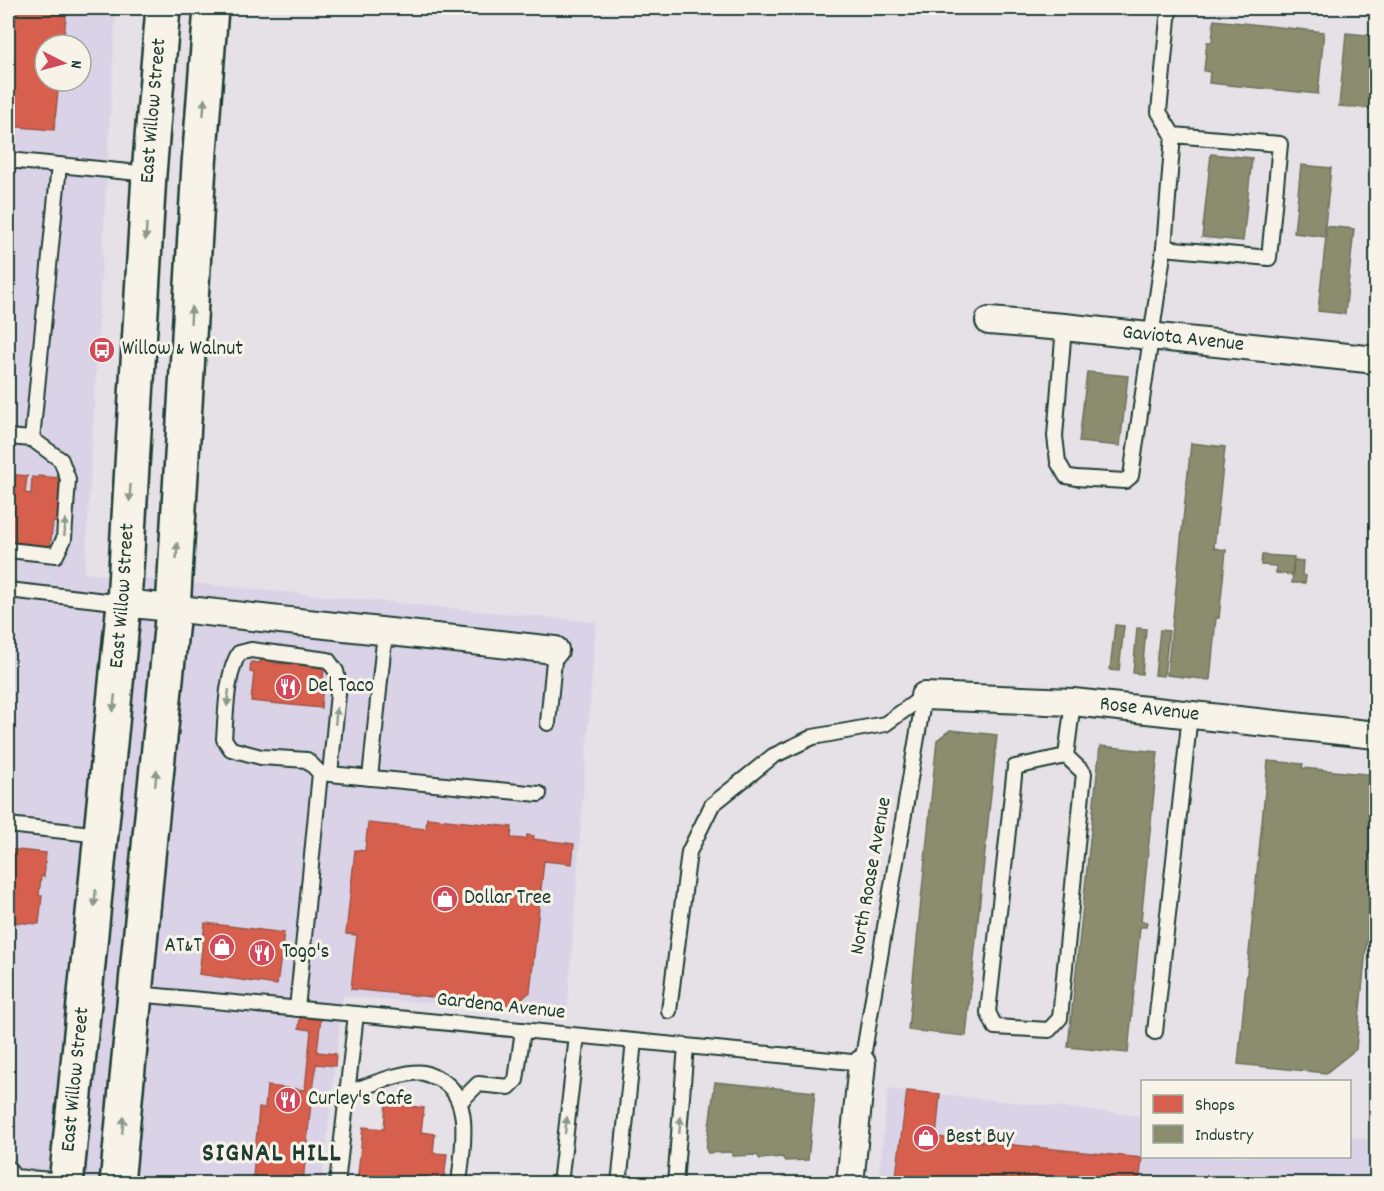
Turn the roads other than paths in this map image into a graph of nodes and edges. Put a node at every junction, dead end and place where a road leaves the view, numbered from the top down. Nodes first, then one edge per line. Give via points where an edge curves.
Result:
1 (164, 8) edge
2 (211, 8) edge
3 (1168, 8) edge
4 (1173, 135) junction
5 (8, 160) edge
6 (59, 165) junction
7 (149, 174) junction
8 (1164, 248) junction
9 (989, 321) dead end
10 (1064, 327) junction
11 (1152, 336) junction
12 (1377, 360) edge
13 (8, 437) edge
14 (32, 439) junction
15 (8, 550) edge
16 (8, 590) edge
17 (124, 603) junction
18 (173, 610) junction
19 (385, 632) junction
20 (555, 650) joint
21 (924, 696) junction
22 (1073, 702) junction
23 (1190, 715) junction
24 (548, 723) dead end
25 (1377, 735) edge
26 (1066, 756) junction
27 (325, 773) junction
28 (370, 778) junction
29 (539, 794) dead end
30 (8, 825) edge
31 (101, 835) junction
32 (136, 994) junction
33 (297, 1009) junction
34 (669, 1011) dead end
35 (356, 1014) junction
36 (523, 1030) junction
37 (1155, 1032) dead end
38 (577, 1036) junction
39 (634, 1041) junction
40 (686, 1046) junction
41 (862, 1063) junction
42 (347, 1093) junction
43 (460, 1102) junction
44 (8, 1168) edge
45 (66, 1182) edge
46 (117, 1184) edge
47 (337, 1184) edge
48 (459, 1184) edge
49 (560, 1184) edge
50 (619, 1184) edge
51 (675, 1184) edge
52 (850, 1184) edge

1 - 7 main road, East Willow Street
18 -> 2 main road
3 - 4 lane via 1159,112
4 - 8 lane
4 - 8 lane via 1280,144 1269,258
5 - 6 lane
6 - 7 lane
6 - 14 lane
7 -> 17 main road, East Willow Street
8 - 11 lane
9 - 10 street, Gaviota Avenue
10 - 11 street, Gaviota Avenue
10 - 11 lane via 1055,436 1058,462 1066,476 1076,478 1125,481 1131,476
11 - 12 street, Gaviota Avenue
13 - 14 lane
15 -> 14 lane via 57,555 64,538 68,479 61,460
16 - 17 lane
17 - 18 street
17 -> 31 main road, East Willow Street
18 - 19 street
32 -> 18 main road
19 - 20 street
19 - 28 lane
20 - 24 lane
21 - 22 street, Rose Avenue
21 - 34 lane via 885,724 813,737 773,756 712,805 689,852
21 - 41 lane, North Roase Avenue
22 - 23 street, Rose Avenue
22 - 26 lane
23 - 25 street, Rose Avenue
23 - 37 lane
26 - 26 lane via 1016,767 988,1012 995,1027 1049,1030 1060,1018 1084,773
27 -> 27 lane via 339,684 336,670 328,660 239,653 231,672 224,739 231,749 261,757 307,760
27 - 28 lane
27 - 33 lane
28 - 29 lane
30 - 31 lane
31 -> 45 main road, East Willow Street
32 - 33 lane, Gardena Avenue
46 -> 32 main road
33 - 35 lane, Gardena Avenue
35 - 36 lane, Gardena Avenue
35 - 42 lane
36 - 38 lane, Gardena Avenue
36 - 43 lane via 516,1080 509,1087 478,1084
38 - 39 lane, Gardena Avenue
49 -> 38 lane
39 - 40 lane, Gardena Avenue
39 - 50 lane
40 - 41 lane, Gardena Avenue
51 -> 40 lane
41 - 52 street
42 - 43 lane via 397,1076 423,1072 447,1083
42 - 47 lane
43 - 48 lane via 464,1132
44 - 45 lane via 14,1177

